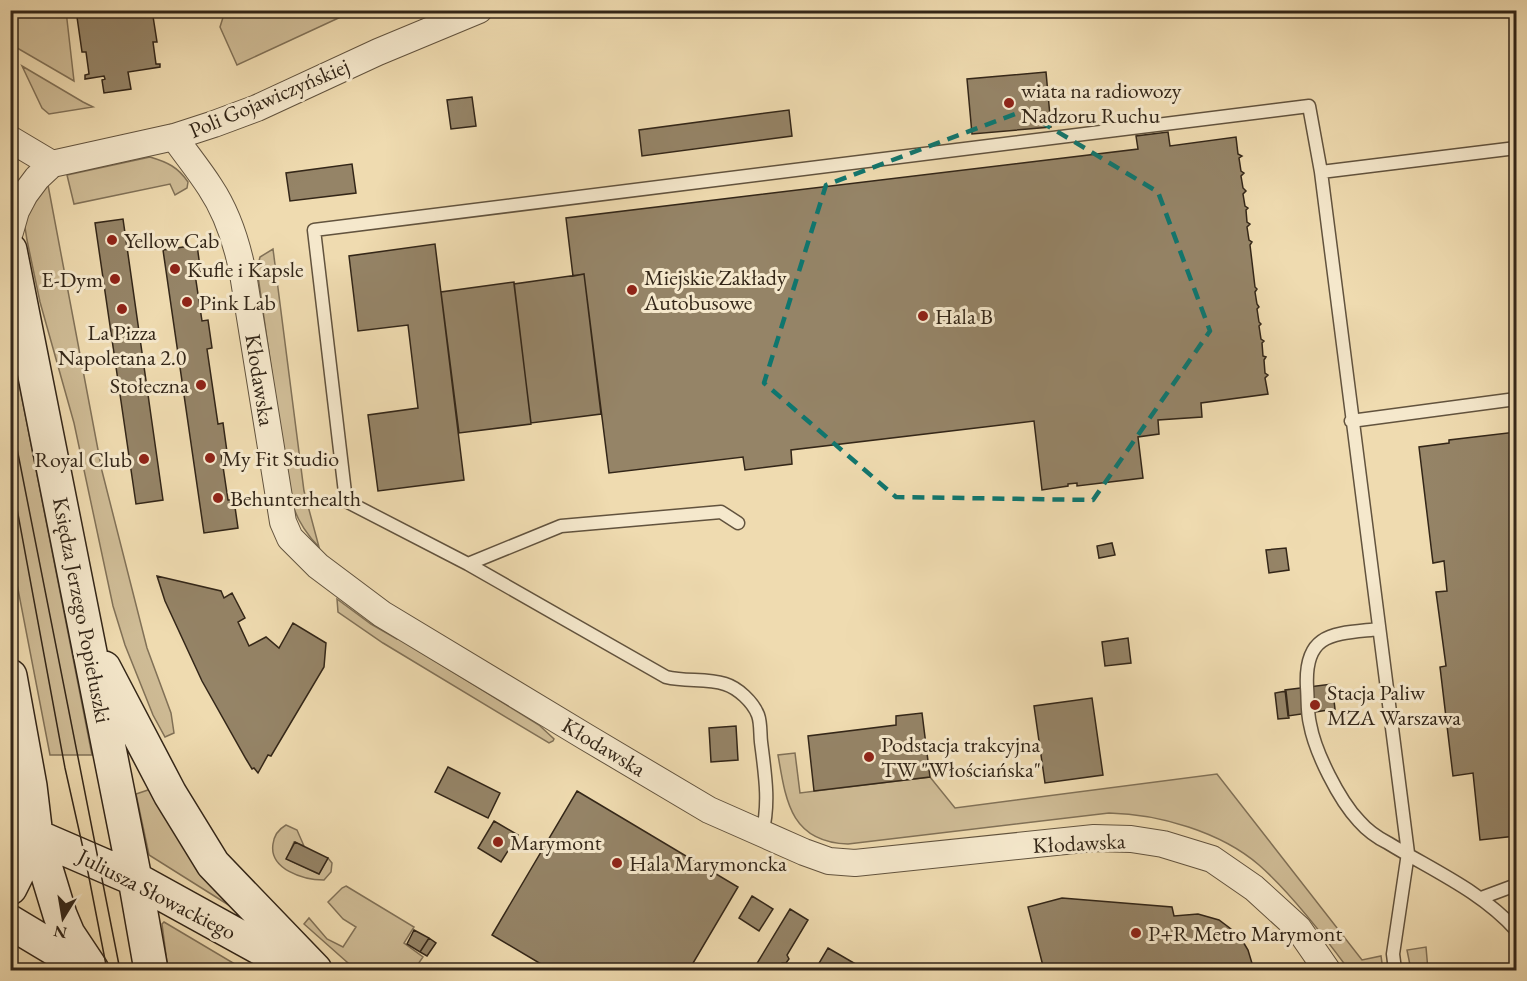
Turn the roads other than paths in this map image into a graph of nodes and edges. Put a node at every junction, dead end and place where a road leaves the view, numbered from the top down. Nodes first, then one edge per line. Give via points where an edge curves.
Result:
1 (479, 10) edge
2 (174, 137) junction
3 (10, 140) edge
4 (1516, 148) edge
5 (52, 164) junction
6 (1321, 172) junction
7 (10, 232) edge
8 (10, 250) edge
9 (1516, 399) edge
10 (1352, 421) junction
11 (738, 523) dead end
12 (468, 564) junction
13 (1379, 629) junction
14 (87, 635) junction
15 (10, 676) edge
16 (23, 830) edge
17 (762, 834) junction
18 (1408, 854) junction
19 (135, 879) junction
20 (1516, 885) edge
21 (10, 888) edge
22 (1481, 898) junction
23 (10, 922) edge
24 (1516, 930) edge
25 (92, 970) edge
26 (151, 970) edge
27 (300, 970) edge
28 (315, 970) edge
29 (1327, 970) edge
30 (1395, 970) edge

1 - 2 street, Poli Gojawiczyńskiej via 256,108
2 - 5 street, Poli Gojawiczyńskiej
2 - 17 street, Kłodawska via 211,188 235,239 279,506 290,538 318,566 382,614 710,810
3 - 5 street
4 - 6 lane
5 - 7 street via 16,210
6 - 10 lane
6 - 12 lane via 1309,106 314,230 346,501
8 - 14 main road, Księdza Jerzego Popiełuszki
9 - 10 lane
10 - 13 lane
11 - 12 lane via 721,512 561,526
12 - 17 lane via 666,677 727,684 745,695 758,714 768,799
13 - 18 lane
13 - 18 lane via 1332,635 1320,641 1306,672 1310,724 1319,755 1347,806 1360,823
14 - 19 main road, Księdza Jerzego Popiełuszki
14 - 28 main road via 170,794 213,864
15 - 16 main road via 30,786
16 - 19 main road, Juliusza Słowackiego
16 - 21 main road
16 - 25 main road via 68,934
17 - 29 street, Kłodawska via 829,861 855,863 1094,838 1163,844 1212,859 1254,888 1298,927
18 - 22 lane
18 - 30 lane via 1393,954
19 - 26 main road, Księdza Jerzego Popiełuszki
19 - 27 main road, Juliusza Słowackiego
20 - 22 lane
22 - 24 lane
23 - 25 main road

